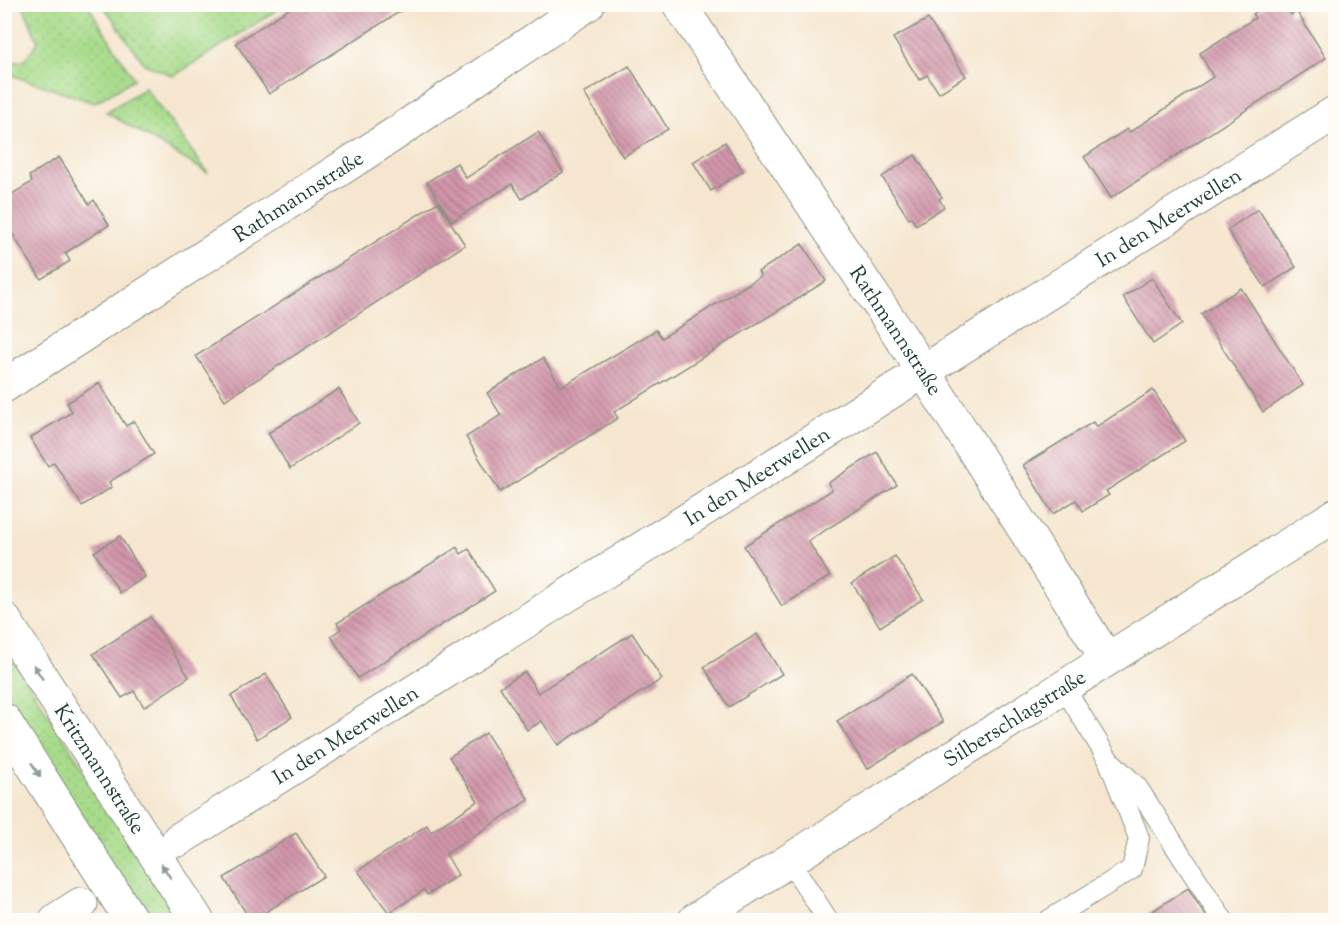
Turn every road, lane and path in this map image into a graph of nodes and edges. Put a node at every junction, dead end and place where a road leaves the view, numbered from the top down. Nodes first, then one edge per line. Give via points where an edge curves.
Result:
1 (588, 4) edge
2 (680, 4) edge
3 (1335, 112) edge
4 (924, 372) junction
5 (4, 386) edge
6 (1335, 515) edge
7 (4, 619) edge
8 (1107, 659) junction
9 (1063, 686) junction
10 (4, 720) edge
11 (1108, 759) junction
12 (178, 840) dead end
13 (789, 860) junction
14 (131, 921) edge
15 (197, 921) edge
16 (695, 921) edge
17 (828, 921) edge
18 (1049, 921) edge
19 (1223, 921) edge

1 - 5 street, Rathmannstraße
2 - 4 street, Rathmannstraße
3 - 4 street, In den Meerwellen
4 - 8 street, Rathmannstraße
4 - 12 street, In den Meerwellen
6 - 8 street, Silberschlagstraße
15 -> 7 street, Kritzmannstraße
8 - 9 street, Silberschlagstraße
9 - 11 lane
9 - 13 street, Silberschlagstraße
10 -> 14 street
11 - 18 lane via 1139,838 1132,869
11 - 19 lane via 1137,787
13 - 16 street, Silberschlagstraße
13 - 17 lane

